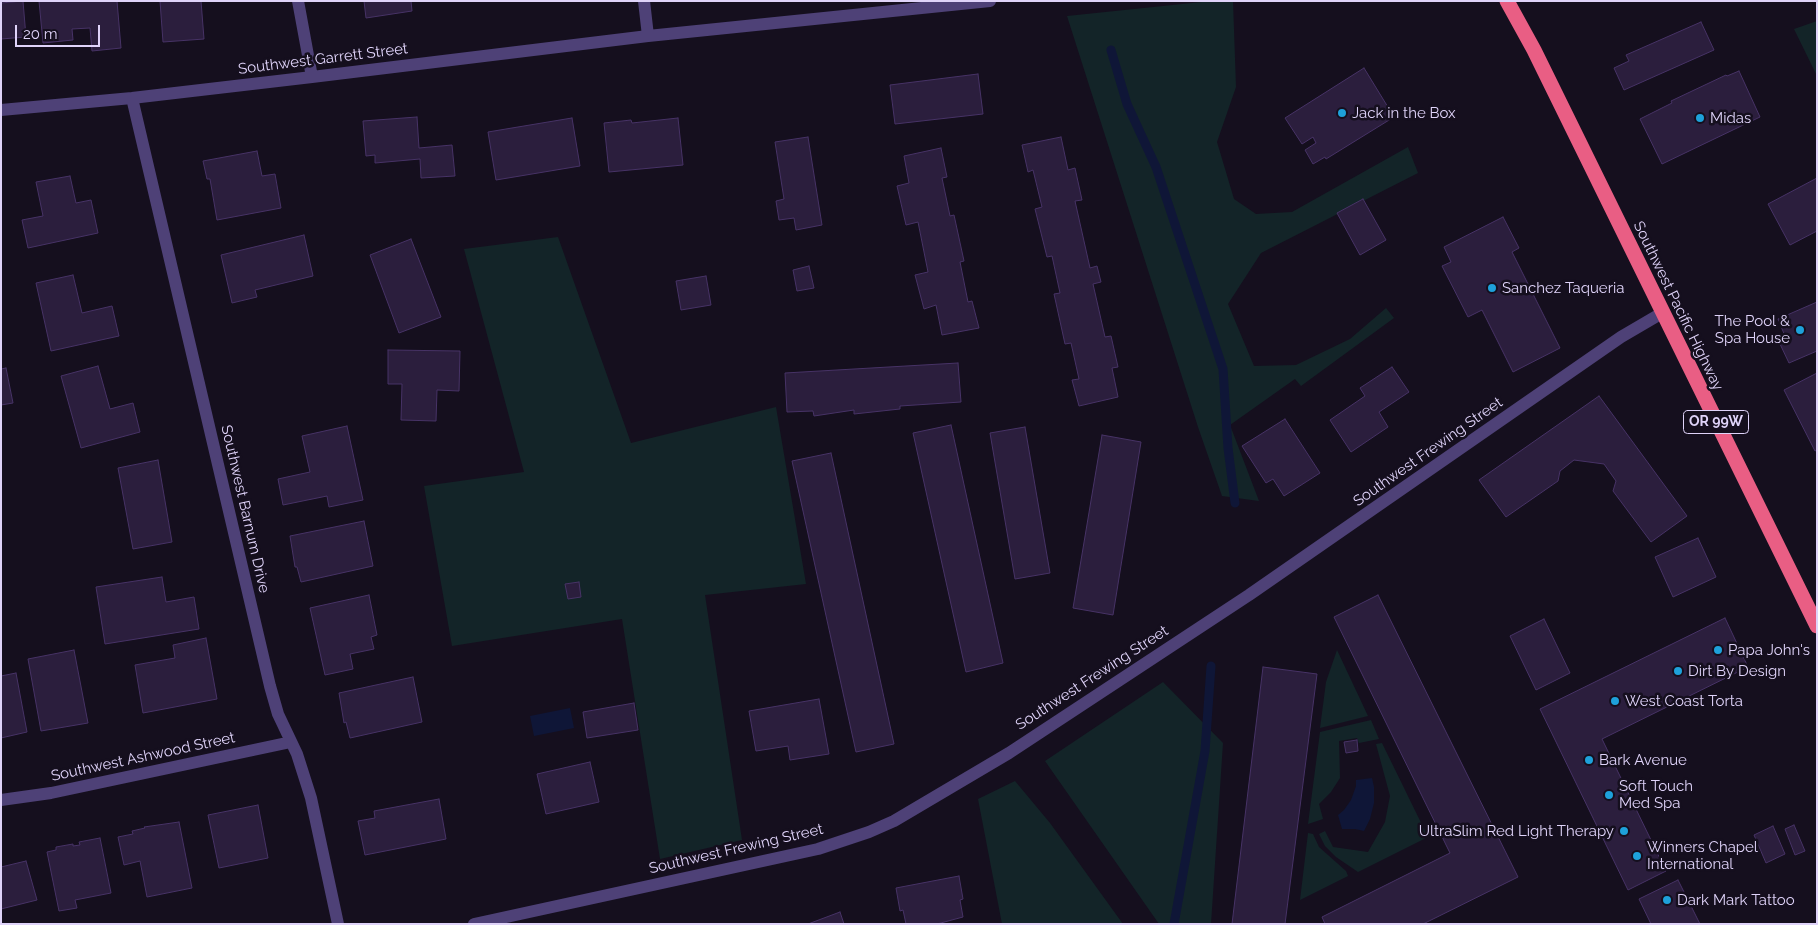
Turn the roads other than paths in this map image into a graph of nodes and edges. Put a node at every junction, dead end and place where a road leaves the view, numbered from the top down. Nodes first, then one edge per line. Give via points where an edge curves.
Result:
1 (298, 1) edge
2 (644, 1) edge
3 (990, 1) edge
4 (1507, 1) edge
5 (648, 36) junction
6 (312, 77) junction
7 (132, 98) junction
8 (1, 110) edge
9 (1662, 312) junction
10 (1817, 626) edge
11 (291, 742) junction
12 (1, 800) edge
13 (338, 924) edge
14 (474, 924) edge

1 - 6 street
2 - 5 street
3 - 5 street, Southwest Garrett Street
4 - 9 highway, Southwest Pacific Highway / OR 99W
5 - 6 street, Southwest Garrett Street
6 - 7 street, Southwest Garrett Street
7 - 8 street, Southwest Garrett Street
7 - 11 street, Southwest Barnum Drive via 270,686
9 - 10 highway, Southwest Pacific Highway / OR 99W
9 - 14 street, Southwest Frewing Street via 1621,337 1249,596 1009,752 894,821 818,849
11 - 12 street, Southwest Ashwood Street via 51,793
11 - 13 street, Southwest Barnum Drive via 310,798

